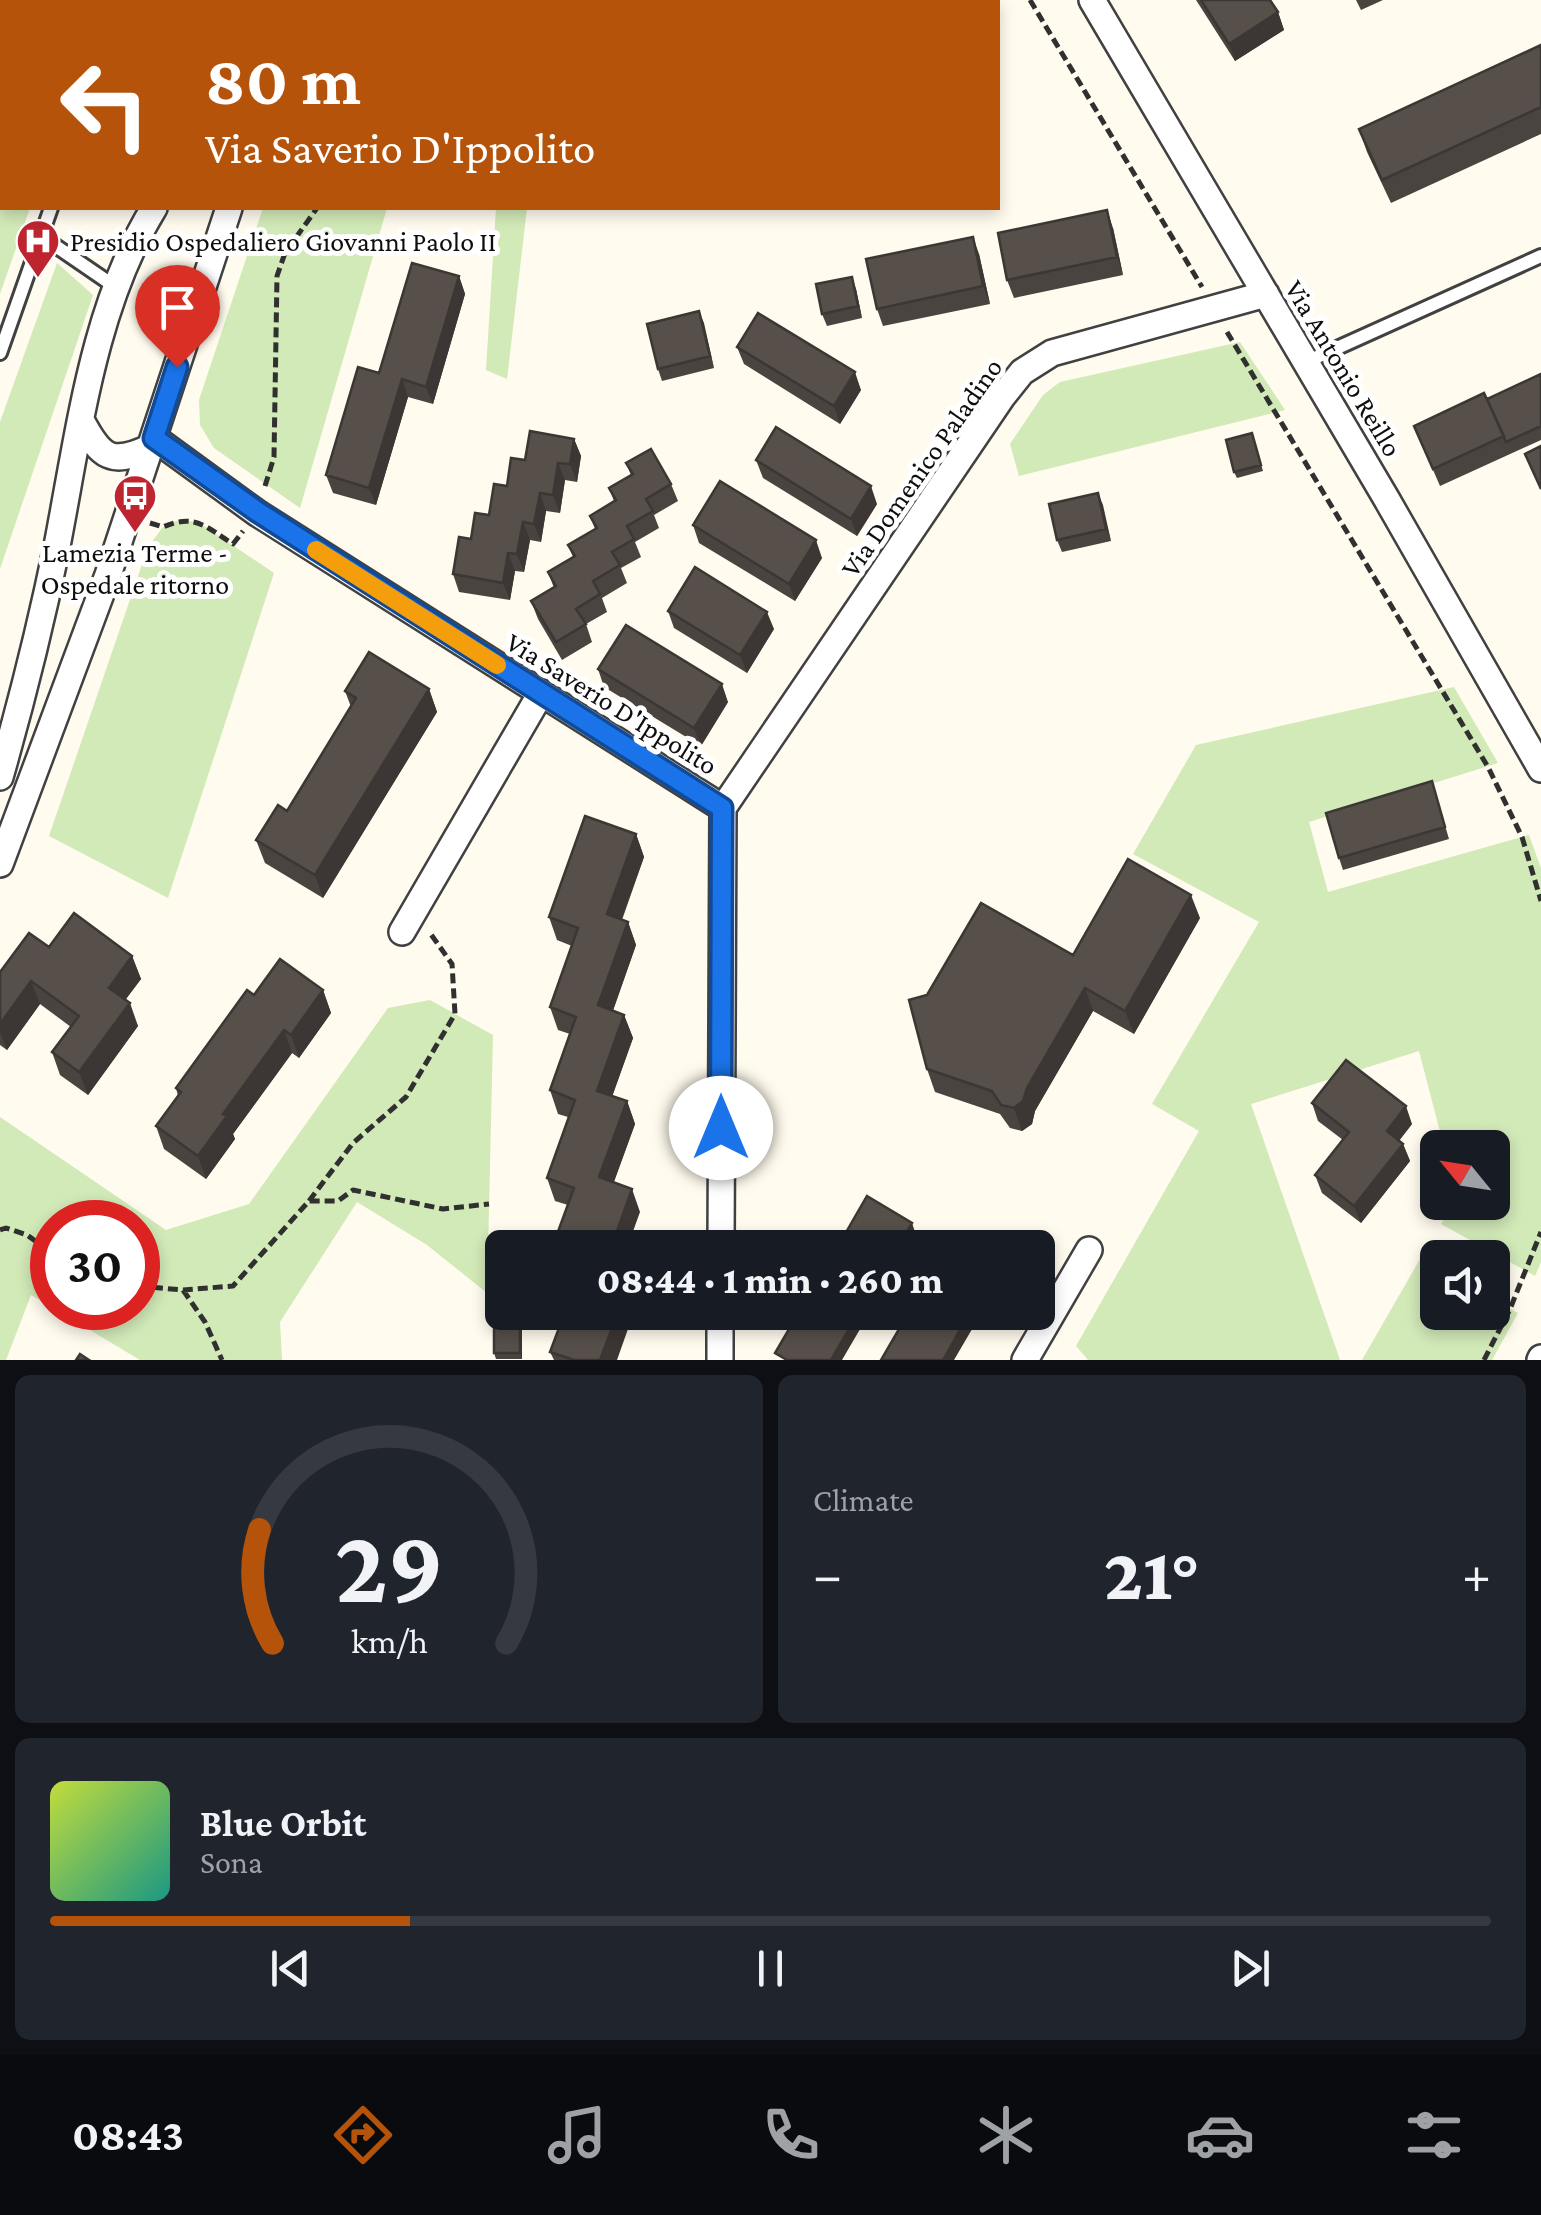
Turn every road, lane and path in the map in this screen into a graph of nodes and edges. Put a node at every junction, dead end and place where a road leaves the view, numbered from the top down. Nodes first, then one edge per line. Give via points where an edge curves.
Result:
1 (1030, 0) edge
2 (1092, 0) edge
3 (49, 210) edge
4 (153, 210) edge
5 (225, 214) edge
6 (41, 236) junction
7 (1541, 256) edge
8 (117, 288) junction
9 (1266, 294) junction
10 (1215, 308) junction
11 (0, 354) edge
12 (1306, 362) junction
13 (81, 420) junction
14 (152, 442) junction
15 (541, 693) junction
16 (1541, 769) edge
17 (0, 777) edge
18 (722, 808) junction
19 (0, 864) edge
20 (1541, 900) edge
21 (408, 922) joint
22 (310, 1201) junction
23 (489, 1204) dead end
24 (0, 1230) edge
25 (720, 1230) edge
26 (1541, 1232) edge
27 (30, 1237) edge
28 (1089, 1250) dead end
29 (160, 1288) edge
30 (183, 1290) junction
31 (720, 1330) edge
32 (222, 1360) edge
33 (720, 1360) edge
34 (1025, 1360) edge
35 (1484, 1360) edge

1 - 10 path
2 - 9 street, Via Antonio Reillo
3 - 6 lane
4 - 8 street
5 - 14 street
6 - 8 lane
6 - 11 lane
7 - 12 lane
8 - 13 street
9 - 10 street, Via Domenico Paladino
9 - 12 street, Via Antonio Reillo
10 - 18 street, Via Domenico Paladino via 1052,353 1022,372
10 - 20 path via 1488,766 1522,837
12 - 16 street, Via Antonio Reillo
13 - 14 street via 92,440 116,459
13 - 17 street via 37,647
14 - 15 street, Via Saverio D'Ippolito
14 - 19 street
15 - 18 street, Via Saverio D'Ippolito
15 - 21 street
18 - 25 street, Via Saverio D'Ippolito
21 - 22 path via 452,964 455,1014 406,1096 353,1144
22 - 23 path via 338,1201 353,1190 443,1209
22 - 30 path via 233,1286
24 - 27 path
26 - 35 path
28 - 34 street
29 - 30 path
30 - 32 path
31 - 33 street

